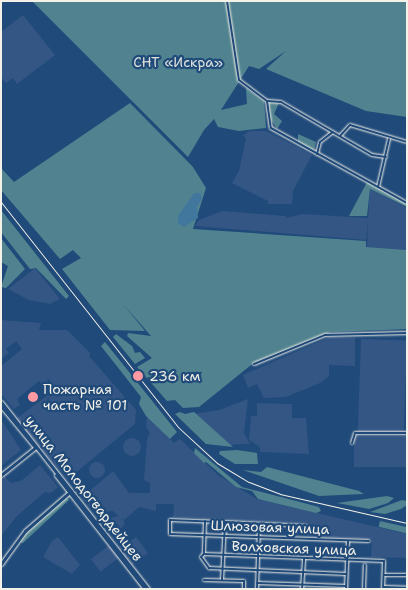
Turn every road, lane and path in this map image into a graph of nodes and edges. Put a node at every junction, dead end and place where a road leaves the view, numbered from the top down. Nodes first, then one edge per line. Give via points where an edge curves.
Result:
1 (227, 1) edge
2 (267, 101) junction
3 (333, 132) junction
4 (340, 136) junction
5 (389, 139) junction
6 (407, 142) edge
7 (316, 154) junction
8 (386, 157) junction
9 (378, 187) junction
10 (407, 203) edge
11 (407, 333) edge
12 (254, 364) dead end
13 (1, 402) edge
14 (1, 406) edge
15 (6, 409) junction
16 (407, 433) edge
17 (352, 443) dead end
18 (36, 447) junction
19 (1, 475) edge
20 (70, 491) junction
21 (204, 521) junction
22 (221, 522) dead end
23 (260, 524) junction
24 (308, 526) dead end
25 (205, 535) junction
26 (224, 536) junction
27 (258, 537) junction
28 (348, 540) junction
29 (370, 541) dead end
30 (204, 554) junction
31 (223, 555) junction
32 (258, 556) junction
33 (304, 558) junction
34 (346, 559) junction
35 (1, 564) edge
36 (365, 565) dead end
37 (222, 569) junction
38 (258, 570) junction
39 (303, 572) junction
40 (346, 574) junction
41 (384, 575) junction
42 (407, 575) edge
43 (204, 580) dead end
44 (222, 580) junction
45 (257, 583) junction
46 (302, 584) junction
47 (346, 587) edge
48 (383, 588) edge
49 (407, 588) edge
50 (147, 589) edge
51 (244, 589) edge
52 (257, 589) edge
53 (302, 589) edge
54 (364, 589) edge

1 - 2 street via 239,80
2 - 3 street via 281,102
2 - 7 street via 271,128
3 - 4 street
3 - 7 street via 320,142
4 - 5 street via 350,125
4 - 8 street via 372,155
5 - 6 street
5 - 8 street
7 - 9 street
8 - 9 street
9 - 10 street
11 - 12 street via 325,334
13 - 15 main road, улица Молодогвардейцев
14 - 15 main road, улица Молодогвардейцев
15 - 18 main road, улица Молодогвардейцев
16 - 17 street via 355,433
18 - 19 main road
18 - 20 main road, улица Молодогвардейцев
20 - 35 main road via 24,531
20 - 50 main road, улица Молодогвардейцев
21 - 22 street
21 - 25 street
21 - 25 street, Шлюзовая улица via 170,520 170,534
23 - 24 street
23 - 26 street via 225,522
23 - 27 street
25 - 26 street, Шлюзовая улица
25 - 30 street
26 - 27 street, Шлюзовая улица
26 - 31 street
27 - 28 street, Шлюзовая улица
27 - 32 street
28 - 29 street, Шлюзовая улица
28 - 34 street
30 - 31 street, Волховская улица
30 - 37 street via 201,557 209,568
31 - 32 street, Волховская улица
31 - 37 street
32 - 33 street, Волховская улица
32 - 38 street
33 - 34 street, Волховская улица
33 - 39 street
34 - 40 street
34 - 41 street, Волховская улица via 384,561
36 - 54 street
37 - 38 street
37 - 44 street
38 - 39 street
38 - 45 street
39 - 40 street
39 - 46 street
40 - 47 street
41 - 42 street
41 - 48 street
43 - 44 street
44 - 51 street via 244,581
45 - 46 street
45 - 52 street
46 - 47 street
46 - 53 street
48 - 49 street

